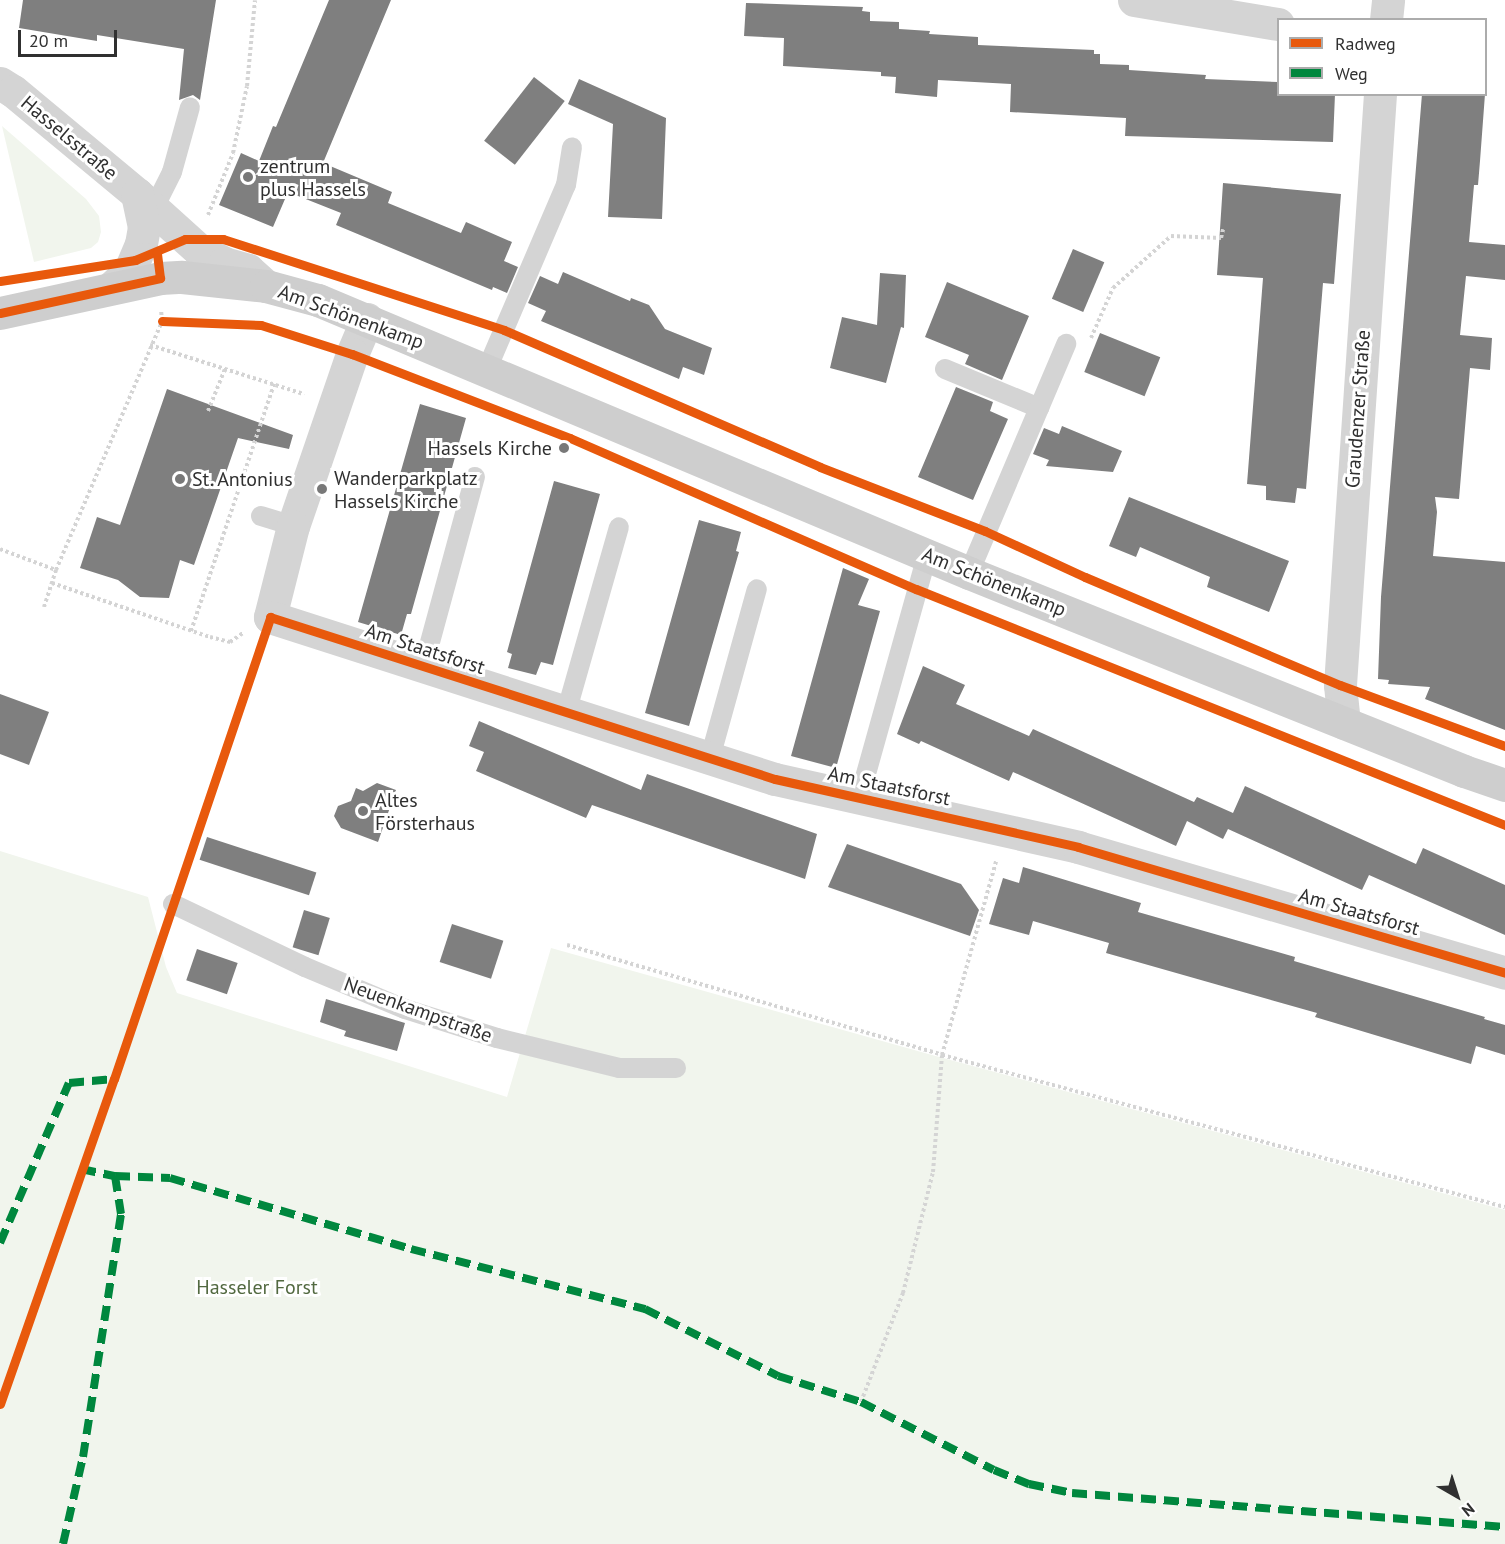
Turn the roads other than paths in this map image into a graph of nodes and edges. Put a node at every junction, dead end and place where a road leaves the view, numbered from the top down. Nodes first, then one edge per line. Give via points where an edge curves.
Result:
1 (1134, 0) edge
2 (1388, 0) edge
3 (1386, 18) edge
4 (1277, 24) edge
5 (0, 83) edge
6 (1380, 96) edge
7 (190, 107) dead end
8 (572, 147) dead end
9 (145, 202) junction
10 (266, 286) junction
11 (112, 287) junction
12 (0, 313) edge
13 (367, 319) junction
14 (1066, 344) road end
15 (487, 369) junction
16 (945, 369) dead end
17 (1039, 408) junction
18 (475, 477) dead end
19 (261, 516) dead end
20 (293, 526) junction
21 (619, 526) dead end
22 (927, 555) junction
23 (969, 573) junction
24 (757, 589) dead end
25 (423, 668) junction
26 (566, 713) junction
27 (1344, 723) junction
28 (710, 758) junction
29 (1505, 785) edge
30 (859, 799) junction
31 (173, 904) dead end
32 (1505, 974) edge
33 (676, 1068) dead end

1 - 4 street
2 - 3 street
5 - 9 street, Hasselsstraße
6 - 27 street, Graudenzer Straße via 1340,685
7 - 9 lane via 172,172
8 - 15 lane via 566,185
9 - 10 street, Hasselsstraße via 185,239 224,263 248,270
9 - 11 street, Hasselsstraße via 141,244 130,270
10 - 11 main road, Am Schönenkamp via 182,277
10 - 13 main road, Am Schönenkamp
11 - 12 main road, Am Schönenkamp
13 - 15 main road, Am Schönenkamp
13 - 20 street
14 - 17 lane
15 - 22 main road, Am Schönenkamp
16 - 17 lane
17 - 23 lane
18 - 25 lane, Am Staatsforst
19 - 20 lane
20 - 25 street, Am Staatsforst via 270,617
21 - 26 lane
22 - 23 main road, Am Schönenkamp
22 - 30 lane, Am Staatsforst
23 - 27 main road, Am Schönenkamp
24 - 28 lane
25 - 26 street, Am Staatsforst
26 - 28 street, Am Staatsforst
27 - 29 main road, Am Schönenkamp
28 - 30 street, Am Staatsforst via 775,779
30 - 32 street, Am Staatsforst via 1005,830 1177,875
31 - 33 lane, Neuenkampstraße via 405,1009 497,1038 619,1068

